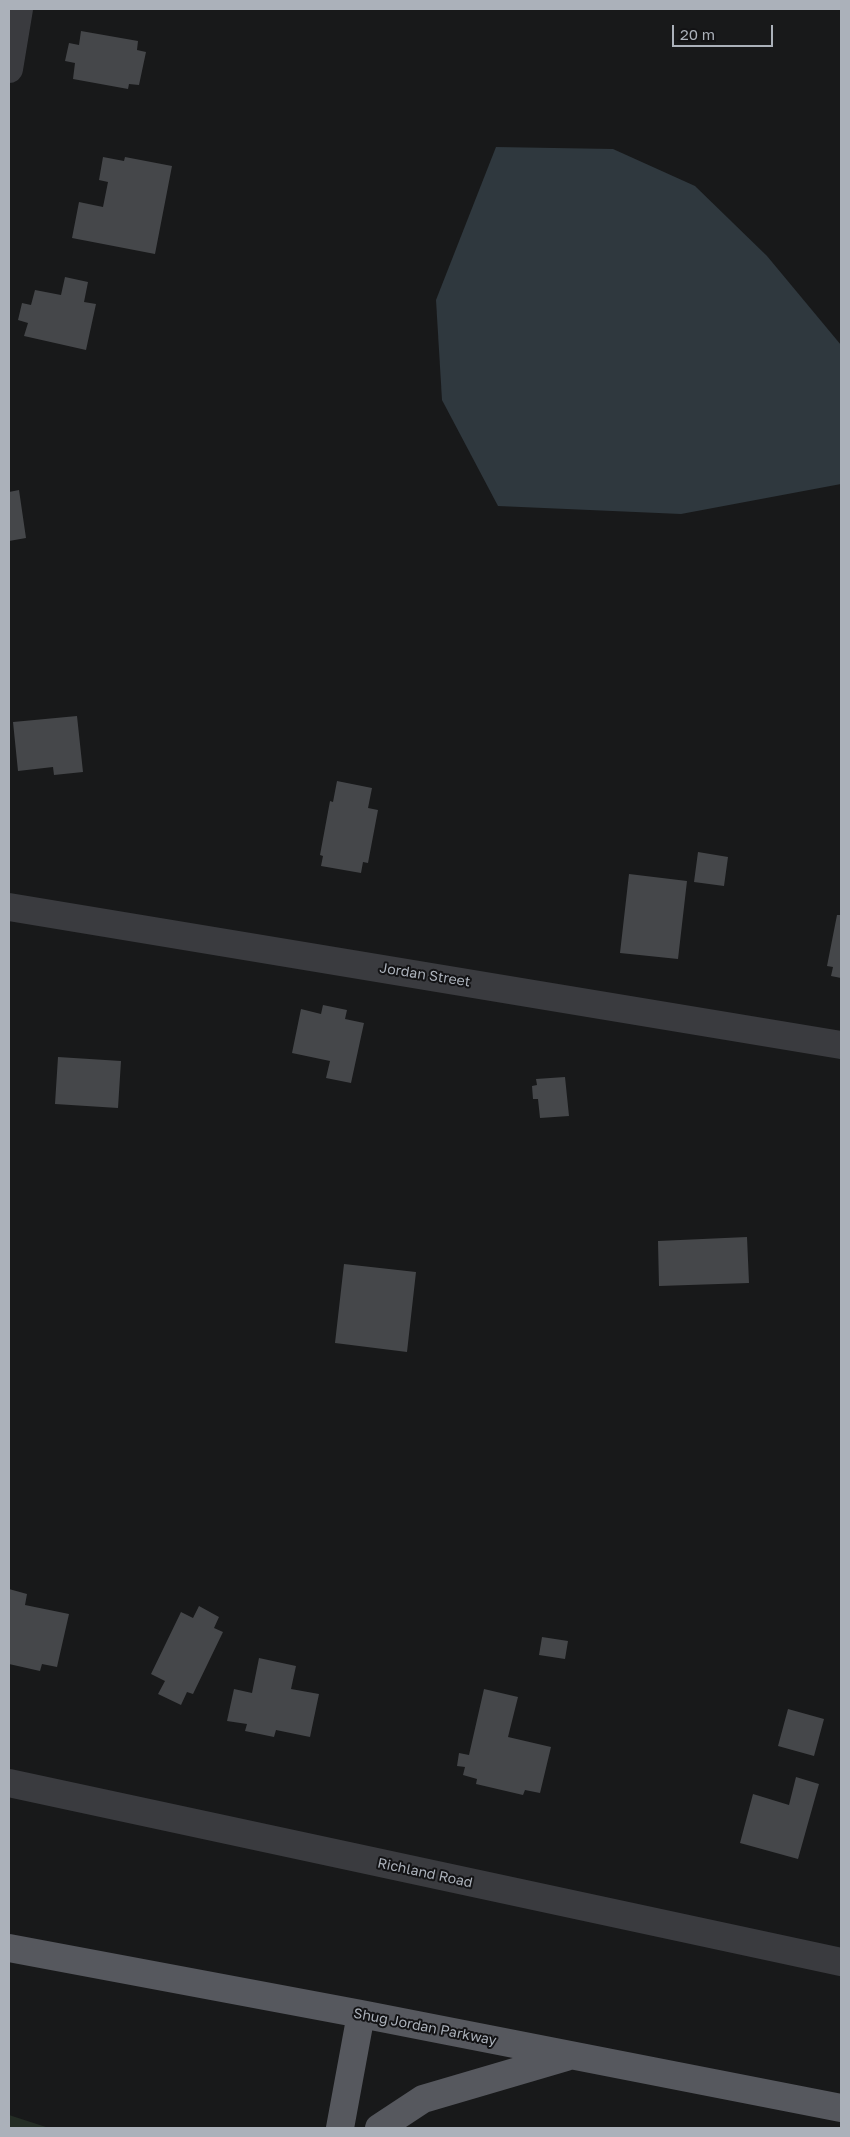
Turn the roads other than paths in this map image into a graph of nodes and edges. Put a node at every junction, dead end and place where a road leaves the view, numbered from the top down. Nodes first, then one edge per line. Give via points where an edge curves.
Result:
1 (19, 9) edge
2 (9, 69) edge
3 (9, 907) edge
4 (841, 1045) edge
5 (9, 1783) edge
6 (9, 1948) edge
7 (841, 1962) edge
8 (361, 2014) junction
9 (570, 2056) junction
10 (841, 2108) edge
11 (340, 2128) edge
12 (379, 2128) edge

1 - 2 street
3 - 4 street, Jordan Street
5 - 7 street, Richland Road
6 - 8 main road, Shug Jordan Parkway
8 - 9 main road, Shug Jordan Parkway
8 - 11 main road
9 - 10 main road, Shug Jordan Parkway
9 - 12 main road via 422,2099

